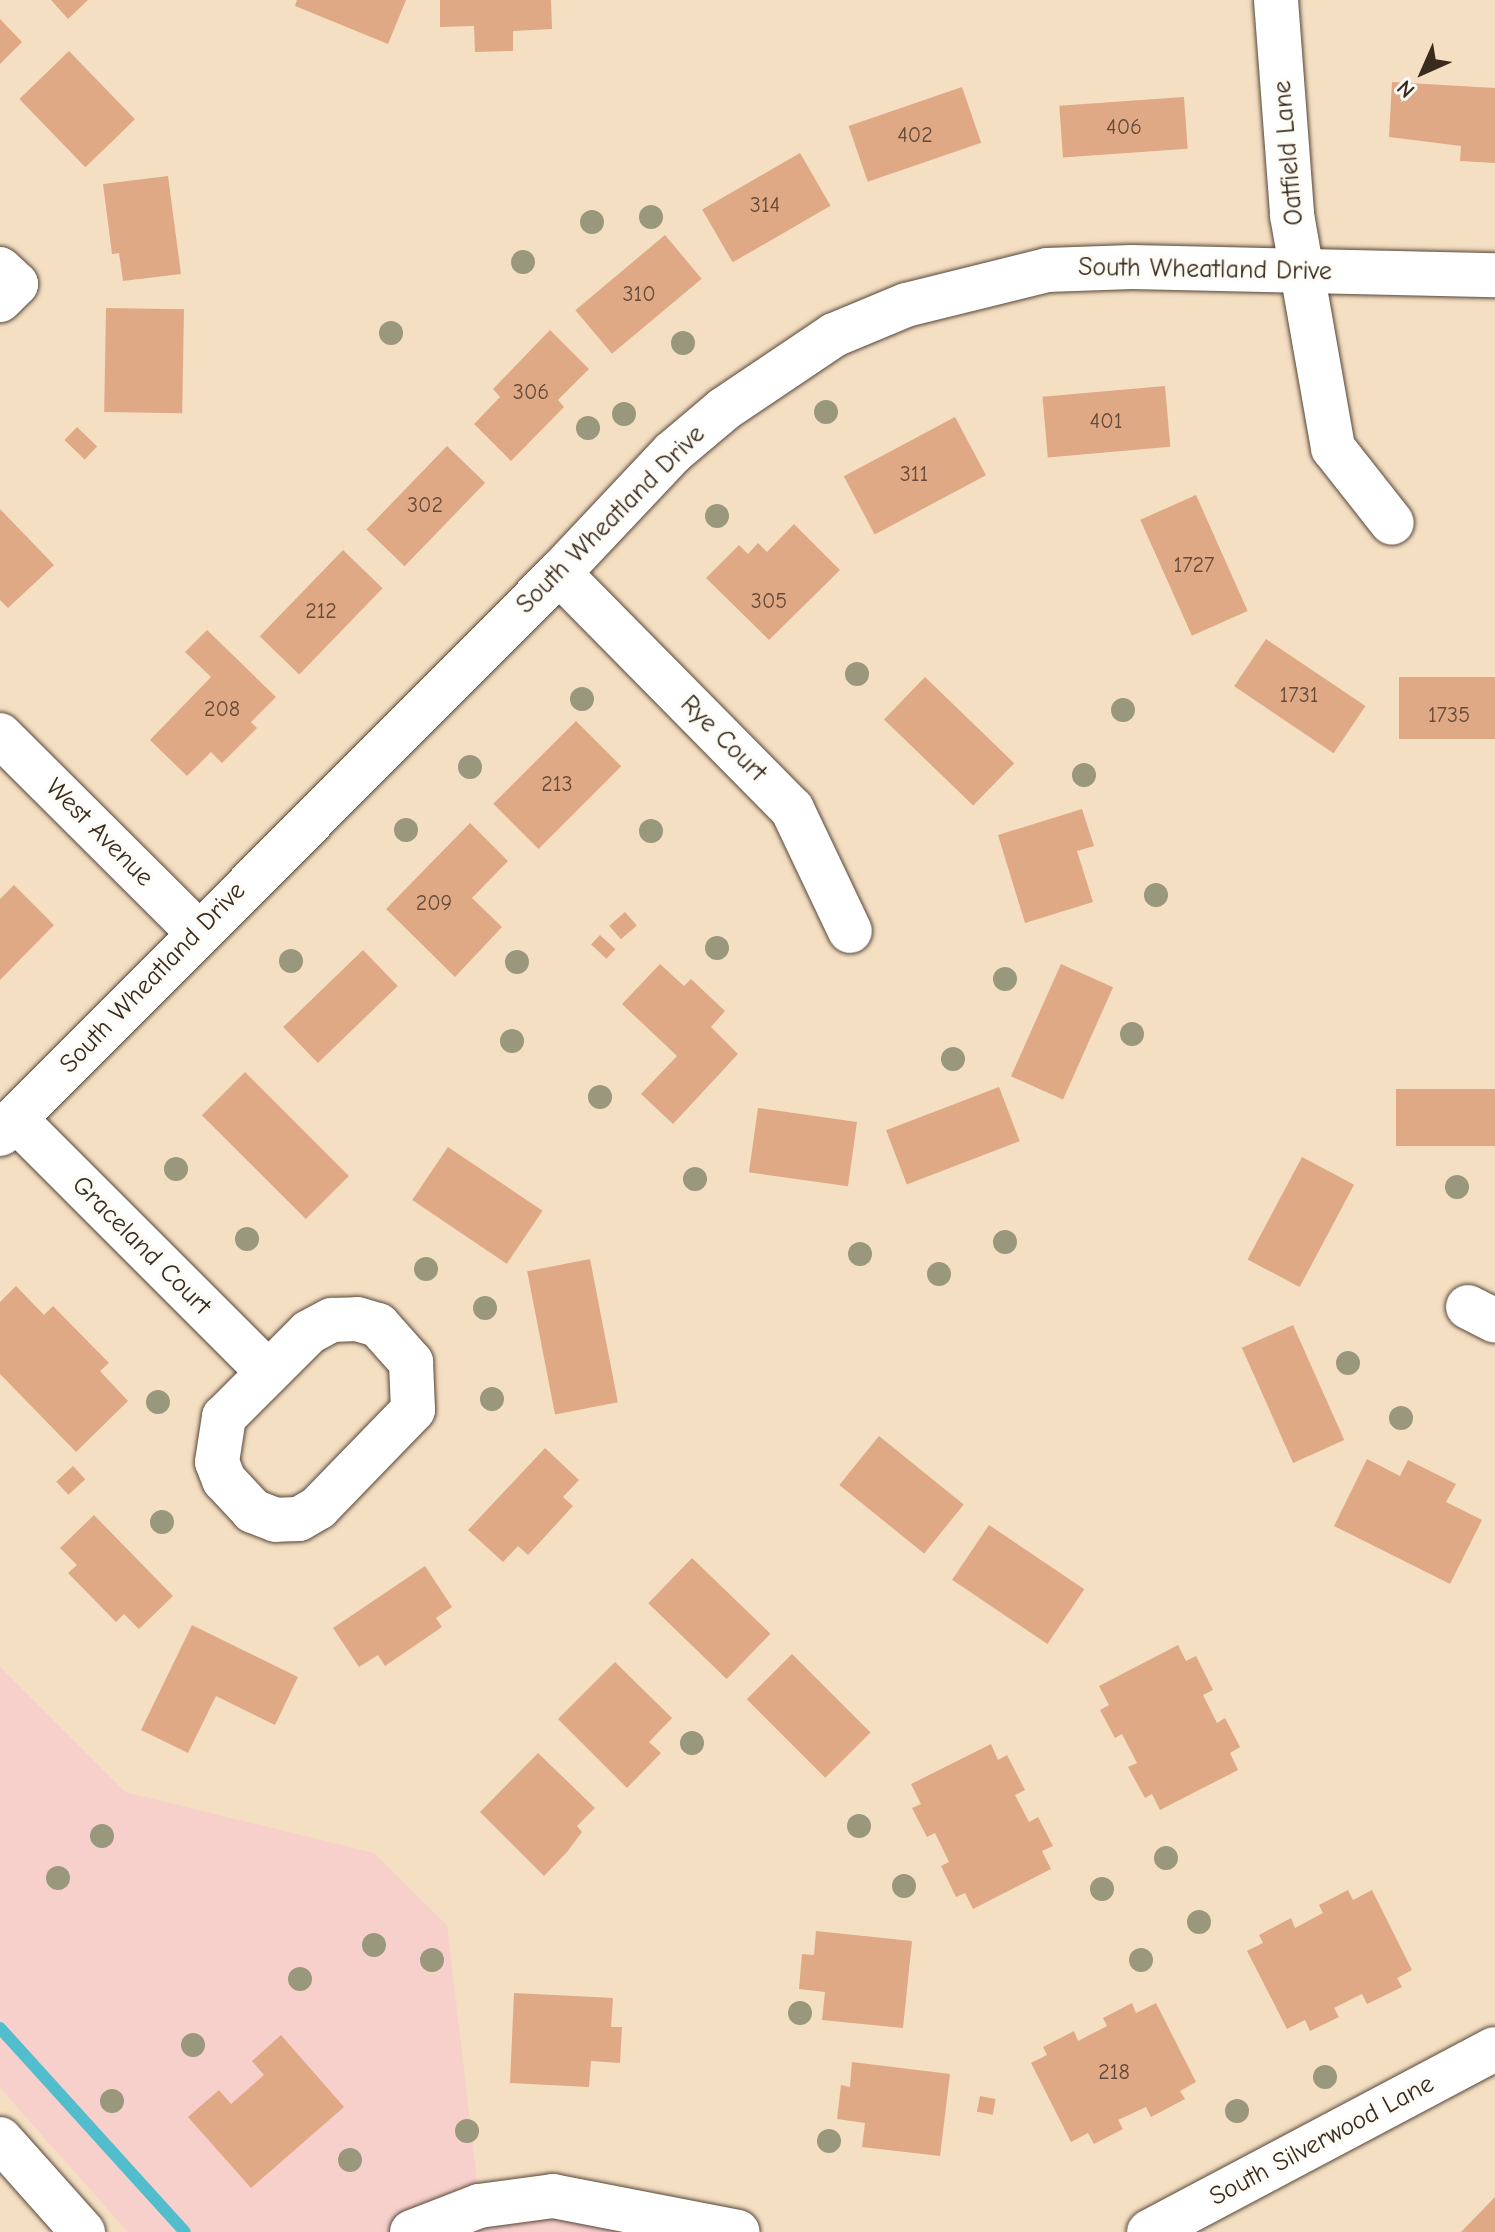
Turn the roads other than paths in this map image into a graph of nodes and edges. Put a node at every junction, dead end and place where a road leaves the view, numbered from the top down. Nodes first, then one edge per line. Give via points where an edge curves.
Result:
1 (1276, 0) edge
2 (1301, 269) junction
3 (1495, 275) edge
4 (1392, 523) dead end
5 (559, 573) junction
6 (0, 735) edge
7 (197, 931) junction
8 (850, 931) dead end
9 (8, 1126) edge
10 (268, 1372) junction
11 (1495, 2049) edge
12 (0, 2139) edge
13 (83, 2232) edge
14 (412, 2232) edge
15 (738, 2232) edge
16 (1149, 2232) edge

1 - 2 street, Oatfield Lane
2 - 3 street, South Wheatland Drive
2 - 4 street, Oatfield Lane via 1333,448
2 - 5 street, South Wheatland Drive via 1047,270 906,305 834,335 724,409 672,453
5 - 7 street, South Wheatland Drive
5 - 8 street, Rye Court via 792,809
6 - 7 street, West Avenue
7 - 9 street, South Wheatland Drive
9 - 10 street, Graceland Court
10 - 10 street via 224,1417 217,1462 236,1495 253,1511 276,1520 299,1519 318,1508 413,1410 411,1362 378,1325 332,1320 309,1332
11 - 16 street, South Silverwood Lane
12 - 13 street
14 - 15 street via 479,2206 553,2196

